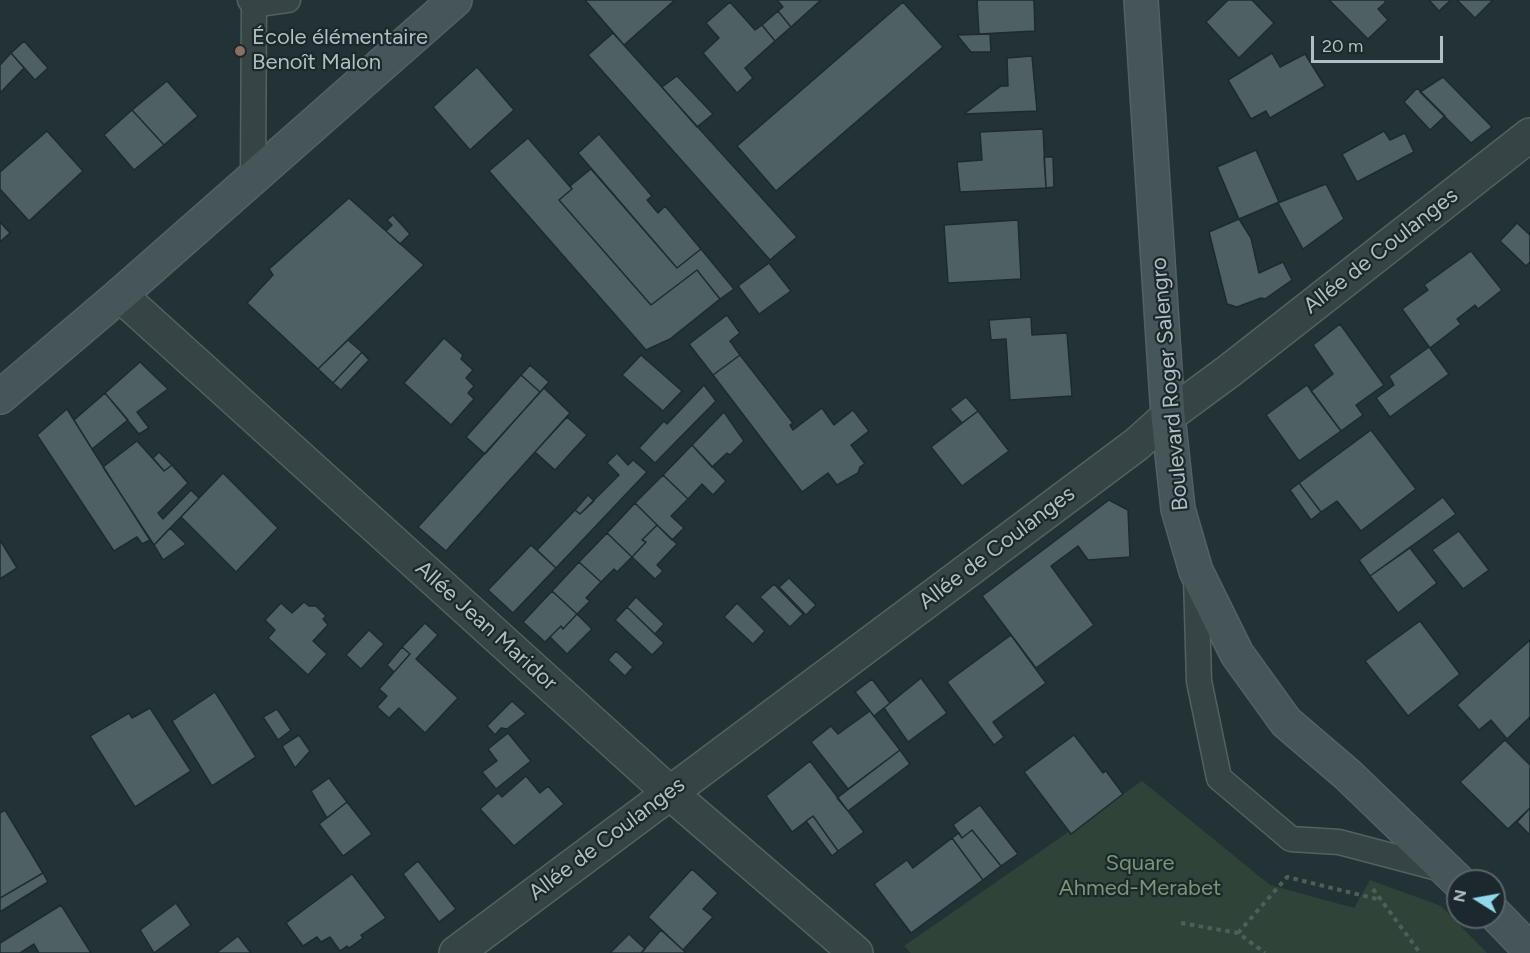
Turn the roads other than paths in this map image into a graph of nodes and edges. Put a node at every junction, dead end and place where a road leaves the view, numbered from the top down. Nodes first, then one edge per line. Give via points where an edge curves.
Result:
1 (288, 0) edge
2 (455, 0) edge
3 (1141, 0) edge
4 (252, 2) edge
5 (1530, 135) edge
6 (254, 178) junction
7 (120, 295) junction
8 (0, 397) edge
9 (1168, 416) junction
10 (1196, 572) junction
11 (669, 792) junction
12 (1446, 870) edge
13 (1446, 874) edge
14 (1506, 925) edge
15 (841, 949) edge
16 (1530, 950) edge
17 (456, 953) edge

1 - 4 lane
2 - 6 main road
3 - 9 main road, Boulevard Roger Salengro
4 - 6 lane
5 - 9 street, Allée de Coulanges
6 - 7 main road
7 - 8 main road
7 - 11 street, Allée Jean Maridor
9 - 10 main road, Boulevard Roger Salengro via 1178,509
9 - 11 street, Allée de Coulanges via 1137,444
10 - 12 main road, Boulevard Roger Salengro via 1237,654 1286,722 1348,775
10 - 13 lane via 1200,681 1219,778 1291,839 1339,842
11 - 15 street, Allée Jean Maridor
11 - 17 street, Allée de Coulanges
14 - 16 main road

